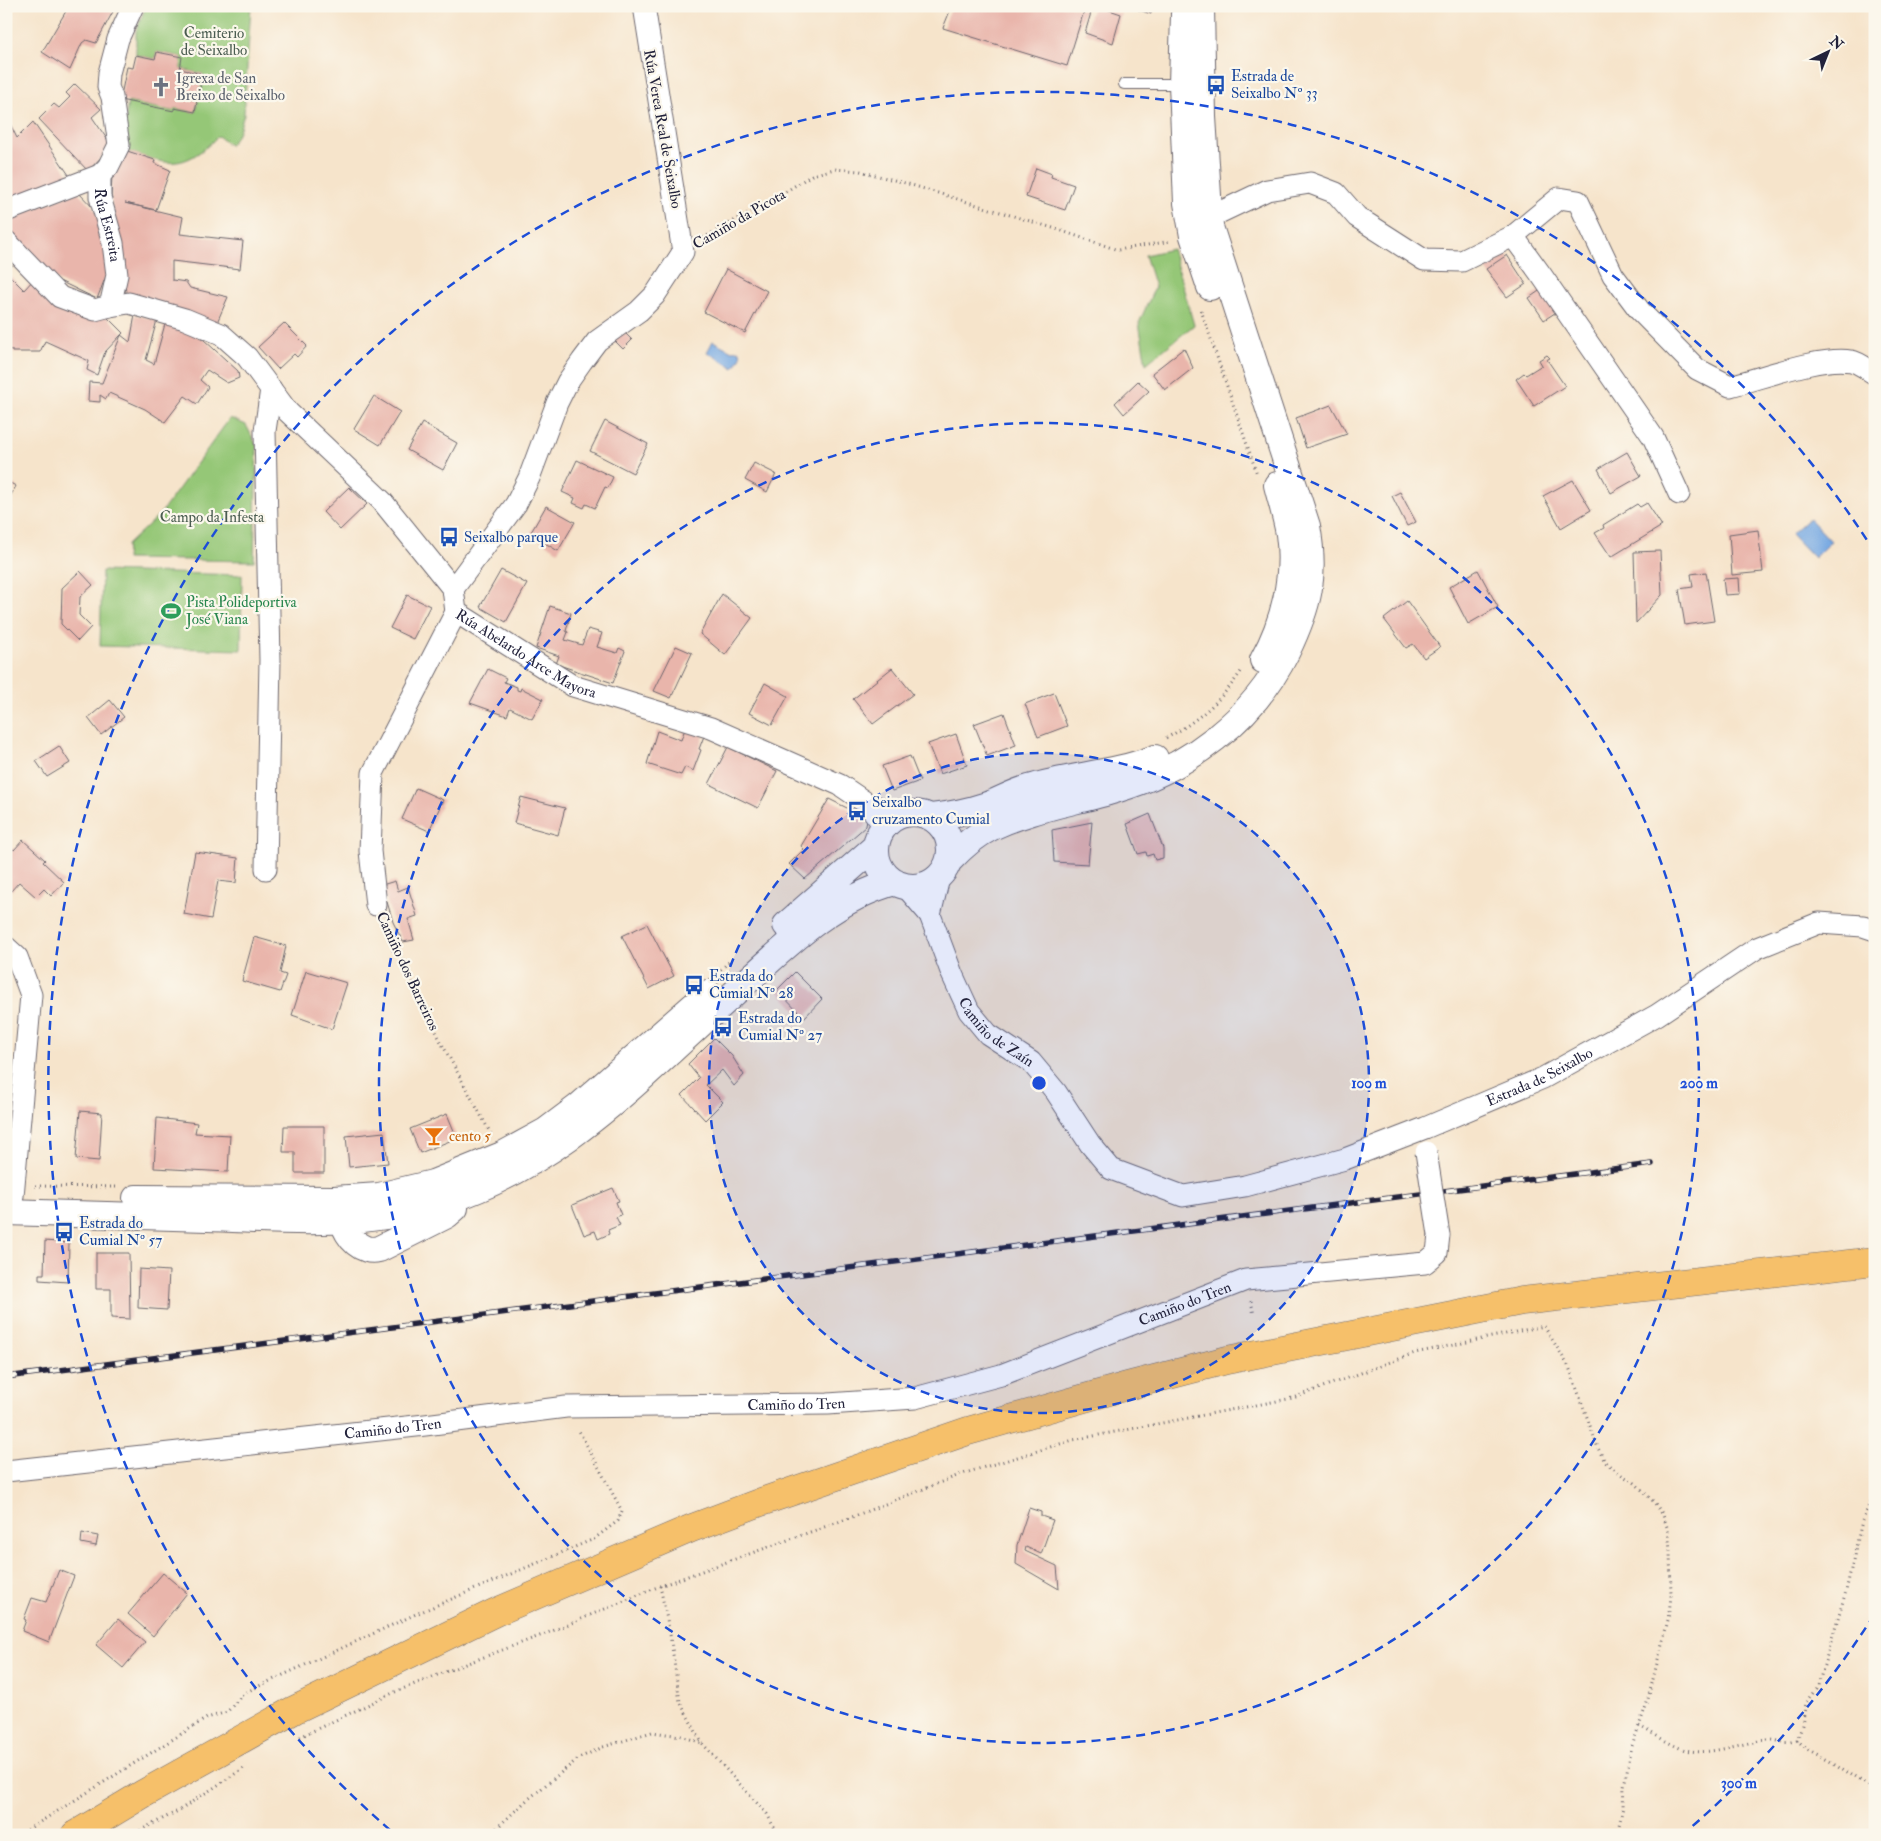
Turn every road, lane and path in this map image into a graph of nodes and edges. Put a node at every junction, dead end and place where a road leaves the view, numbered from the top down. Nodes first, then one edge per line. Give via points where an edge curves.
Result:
1 (133, 6) edge
2 (644, 6) edge
3 (1184, 6) edge
4 (1201, 6) edge
5 (1124, 84) dead end
6 (1182, 84) junction
7 (100, 175) junction
8 (6, 211) edge
9 (1203, 219) junction
10 (1513, 236) junction
11 (6, 241) edge
12 (683, 252) junction
13 (110, 306) junction
14 (1200, 309) dead end
15 (1875, 374) edge
16 (271, 389) junction
17 (1259, 480) dead end
18 (1679, 494) dead end
19 (453, 589) junction
20 (456, 612) junction
21 (1243, 668) dead end
22 (1162, 740) dead end
23 (931, 817) junction
24 (887, 829) junction
25 (944, 868) junction
26 (266, 869) dead end
27 (901, 884) junction
28 (376, 905) joint
29 (930, 916) junction
30 (1875, 930) edge
31 (6, 947) edge
32 (720, 970) dead end
33 (712, 977) dead end
34 (1426, 1128) junction
35 (546, 1131) junction
36 (502, 1155) junction
37 (123, 1188) dead end
38 (477, 1190) junction
39 (1183, 1196) joint
40 (10, 1198) edge
41 (248, 1198) junction
42 (393, 1209) junction
43 (344, 1215) junction
44 (392, 1242) junction
45 (1875, 1260) edge
46 (566, 1407) junction
47 (6, 1471) edge
48 (1875, 1492) edge
49 (660, 1586) junction
50 (1639, 1726) junction
51 (295, 1740) dead end
52 (1797, 1740) junction
53 (702, 1743) junction
54 (251, 1764) dead end
55 (1875, 1790) edge
56 (138, 1834) edge
57 (19, 1835) edge
58 (75, 1835) edge
59 (132, 1835) edge
60 (489, 1835) edge
61 (778, 1835) edge
62 (1617, 1835) edge

1 - 7 street via 118,39 109,73 108,87 119,145
2 - 12 street, Rúa Verea Real de Seixalbo
3 - 6 street
4 - 9 street
5 - 6 lane
6 - 9 street via 1189,88 1194,100 1194,168
6 - 9 street via 1187,203
7 - 8 street
7 - 13 street, Rúa Estreita via 100,197 113,243 117,275
9 - 10 street via 1267,190 1310,183 1336,193 1357,217 1424,260 1462,260
9 - 12 path, Camiño da Picota via 1118,250 905,183 860,171 834,169 812,175
9 - 23 street via 1289,532 1287,594 1268,651 1243,692 1227,709 1192,739 1174,749 1131,766 1059,780 1028,788 966,812
9 - 25 street via 1214,241 1307,526 1311,552 1304,610 1282,661 1263,691 1219,737 1155,775 1118,790 1015,818 991,828 974,838
10 - 15 street via 1559,198 1578,201 1613,275 1640,311 1697,369 1730,386 1834,361 1853,361
10 - 18 street via 1653,437
11 - 13 street, Rúa Abelardo Arce Mayora via 60,297 95,310
12 - 19 street, Camiño da Picota via 656,296 597,341 577,368 558,402 516,504
13 - 16 street, Rúa Abelardo Arce Mayora via 130,303 185,319 221,334 247,357
14 - 17 path
16 - 19 street, Rúa Abelardo Arce Mayora via 288,412 382,501
16 - 26 street via 265,431 270,660
19 - 20 street, Rúa Abelardo Arce Mayora
20 - 24 street, Rúa Abelardo Arce Mayora via 573,686 711,728 840,785 868,804
20 - 28 street, Camiño dos Barreiros via 373,773 370,851
21 - 22 path via 1210,709 1184,729
23 - 24 street via 913,812
23 - 25 street via 943,826 949,837 951,849
24 - 27 street via 876,857 887,876
24 - 35 street via 613,1077
25 - 27 street via 929,884 918,887
25 - 29 street
27 - 29 street, Camiño de Zaín
27 - 38 street via 868,891 822,918 593,1119 543,1154
28 - 36 path, Camiño dos Barreiros via 442,1044
29 - 39 street, Camiño de Zaín via 969,1011 988,1034 1031,1062 1111,1169
30 - 34 street, Estrada de Seixalbo via 1819,923 1757,948 1658,1015 1551,1073
31 - 40 street via 17,957 31,995
32 - 33 path
34 - 39 street, Estrada de Seixalbo via 1345,1159 1245,1186
34 - 46 street, Camiño do Tren, bridge via 1426,1152 1439,1235 1437,1253 1425,1263 1246,1280 1001,1375 915,1398 828,1404
35 - 36 street
35 - 42 street via 502,1165 462,1185
36 - 41 street via 433,1183 379,1196
37 - 40 path via 55,1185
38 - 42 street via 434,1204
38 - 44 street via 447,1214
40 - 41 street
40 - 43 street via 322,1222
41 - 43 street via 283,1211
42 - 43 street
42 - 44 street via 400,1222
43 - 44 street via 351,1237 368,1250 379,1250
45 - 58 main road via 1522,1301 1227,1360 968,1431 692,1528 496,1612 294,1710
46 - 47 street, Camiño do Tren
46 - 57 path via 622,1511 618,1521 594,1539 416,1614 244,1693 227,1712 200,1723
48 - 52 path via 1862,1521 1846,1590 1816,1690 1806,1703
49 - 50 path via 962,1474 1073,1440 1293,1398 1415,1353 1544,1326 1569,1367 1605,1462 1635,1483 1654,1502 1668,1530 1668,1620
49 - 51 path via 404,1688
49 - 53 path via 680,1702
50 - 52 path via 1681,1749 1695,1751 1769,1740 1789,1744
50 - 62 path via 1632,1746
52 - 55 path
53 - 60 path via 652,1732 603,1747 579,1758
53 - 61 path via 767,1814
54 - 56 path
56 - 59 path

